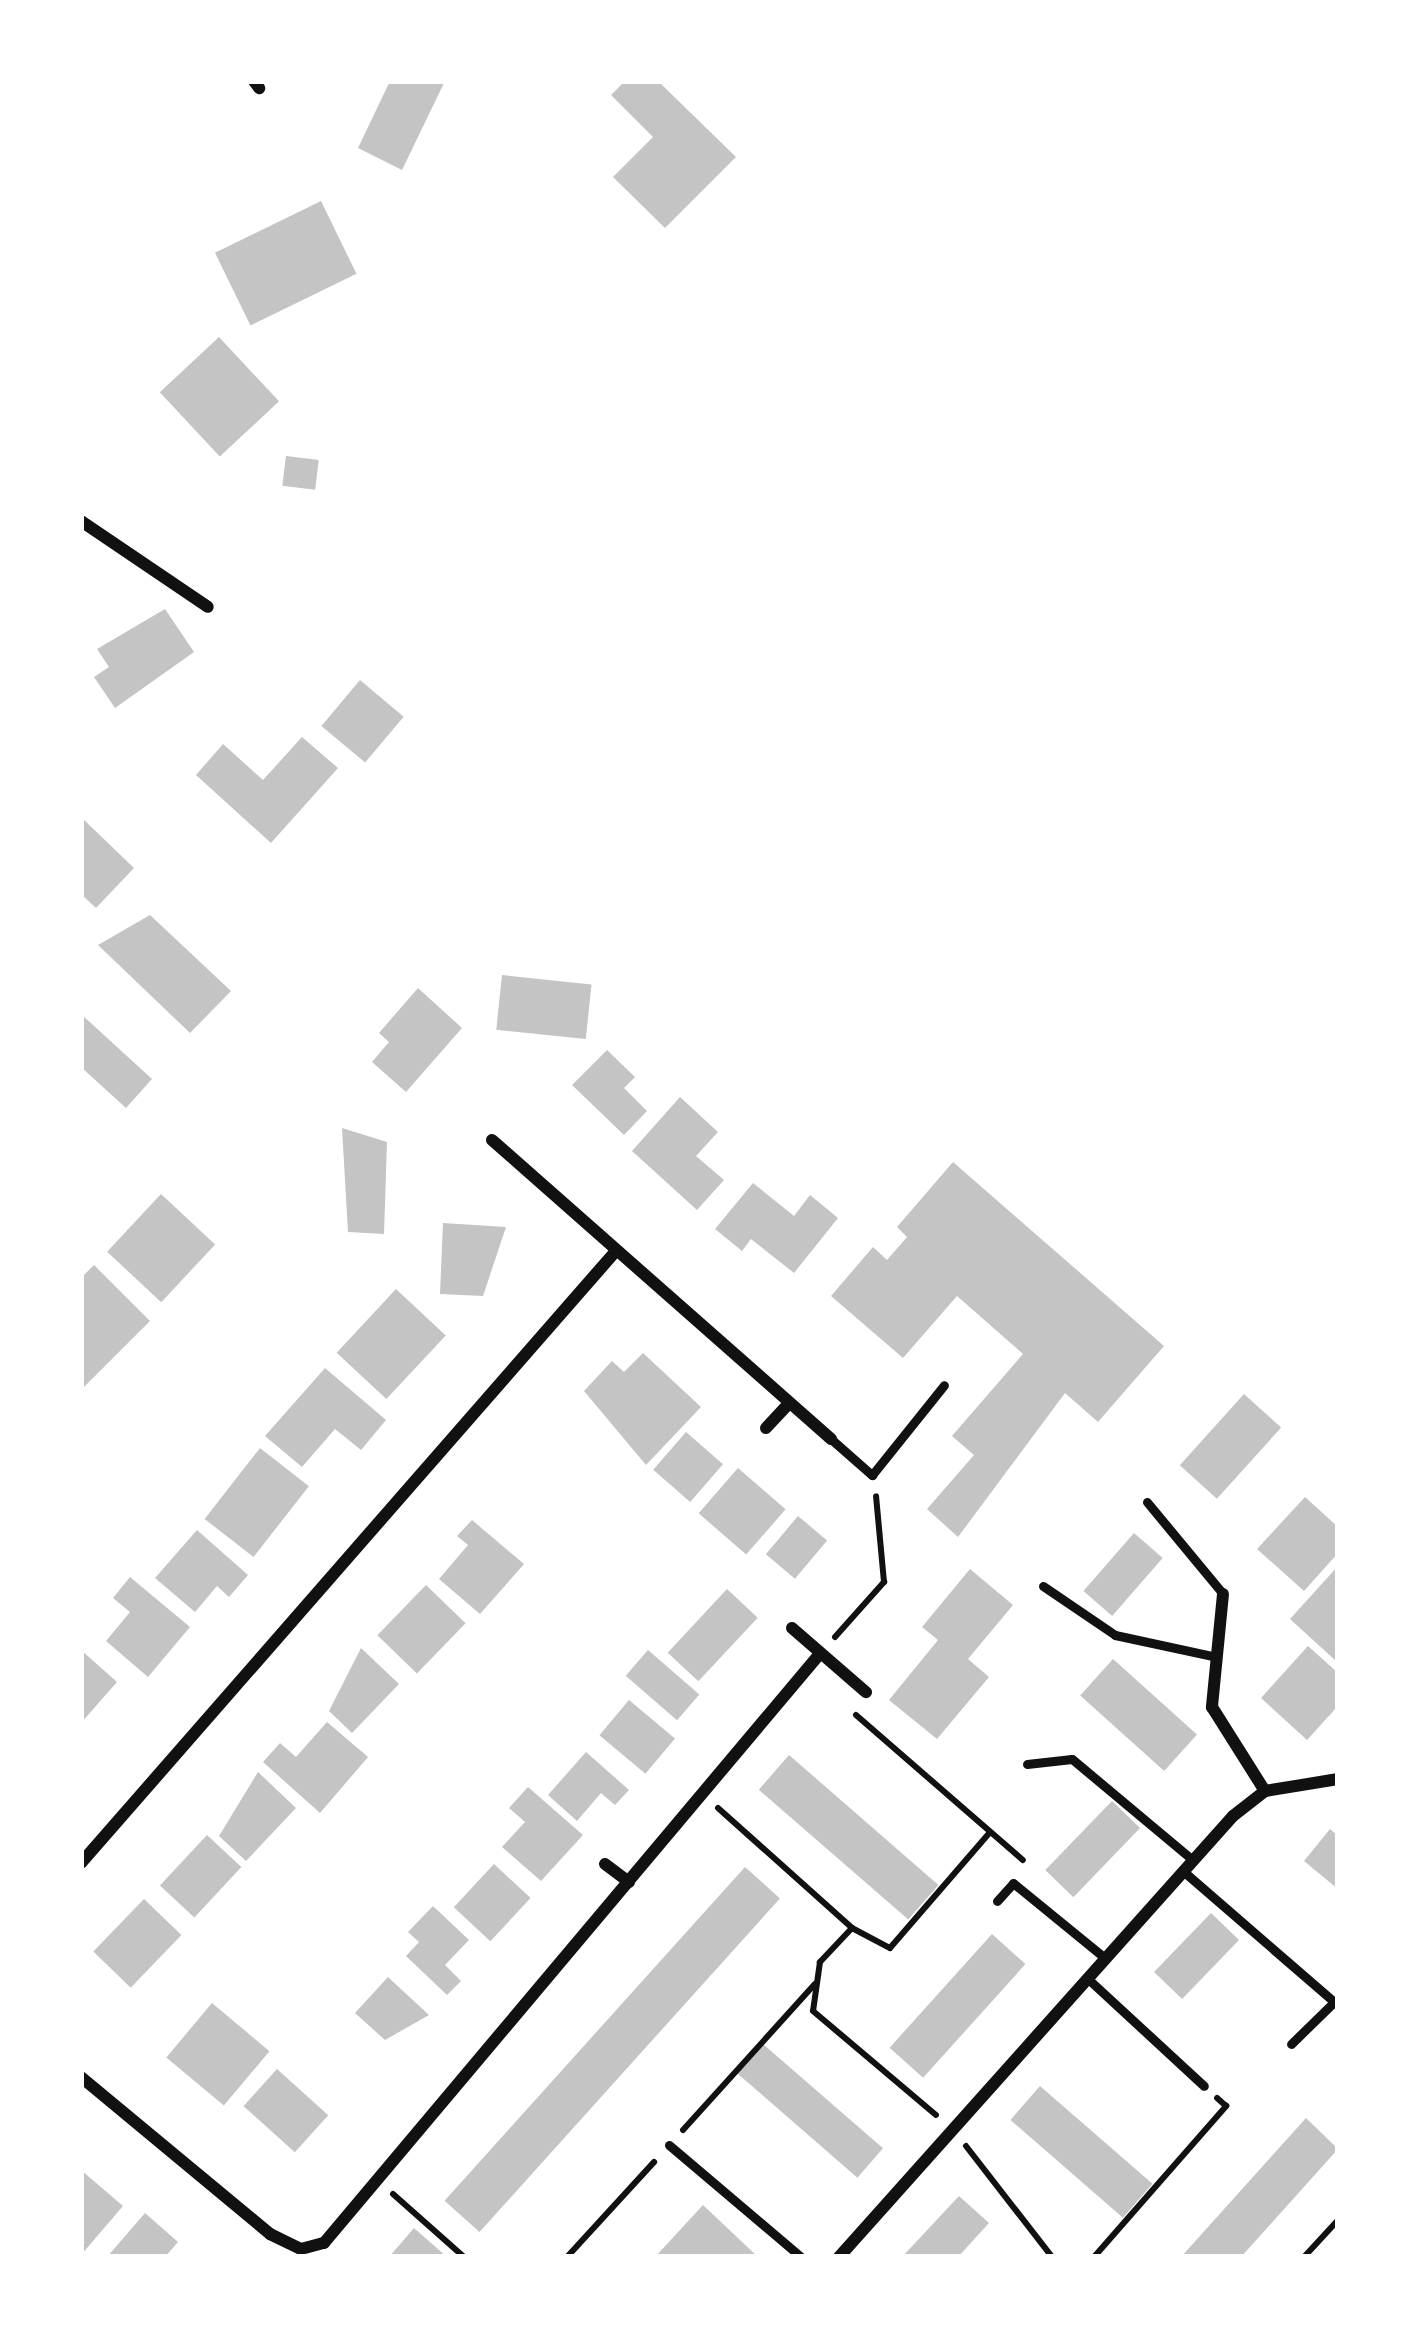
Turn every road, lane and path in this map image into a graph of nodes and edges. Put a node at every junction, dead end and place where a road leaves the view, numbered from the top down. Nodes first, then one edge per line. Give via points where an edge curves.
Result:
1 (81, 521) edge
2 (208, 607) dead end
3 (492, 1140) dead end
4 (614, 1253) junction
5 (944, 1385) dead end
6 (788, 1403) junction
7 (766, 1428) dead end
8 (830, 1439) joint
9 (872, 1475) junction
10 (1147, 1502) dead end
11 (1043, 1586) dead end
12 (1223, 1594) joint
13 (792, 1628) dead end
14 (818, 1656) junction
15 (1212, 1656) junction
16 (866, 1692) joint
17 (1027, 1764) dead end
18 (1338, 1779) edge
19 (1265, 1792) junction
20 (703, 1795) junction
21 (990, 1832) junction
22 (1193, 1860) junction
23 (81, 1863) edge
24 (605, 1864) dead end
25 (1183, 1871) junction
26 (1038, 1874) dead end
27 (628, 1882) junction
28 (998, 1901) dead end
29 (852, 1928) junction
30 (1105, 1958) junction
31 (1087, 1978) junction
32 (818, 1981) junction
33 (1291, 2044) dead end
34 (81, 2077) edge
35 (1204, 2086) joint
36 (954, 2131) junction
37 (668, 2146) junction
38 (376, 2180) junction
39 (1338, 2220) edge
40 (464, 2257) edge
41 (567, 2257) edge
42 (801, 2257) edge
43 (839, 2257) edge
44 (1052, 2257) edge
45 (1094, 2257) edge
46 (1304, 2257) edge

1 - 2 street
3 - 4 street
4 - 6 street
4 - 23 street
5 - 9 lane
6 - 7 street
6 - 8 street
8 - 9 lane
9 - 14 path via 884,1582
10 - 12 lane
11 - 15 lane via 1114,1635
12 - 15 street
13 - 14 street
14 - 16 street
14 - 20 street
15 - 19 street via 1213,1707
16 - 21 path via 854,1713
17 - 22 lane via 1072,1760
18 - 19 street
19 - 22 street
20 - 27 street
20 - 29 path
21 - 26 path
21 - 29 path via 890,1948 862,1924
22 - 25 street
24 - 27 street
25 - 30 street
25 - 33 lane via 1334,2002
27 - 38 street
28 - 30 lane via 1013,1883
29 - 32 path
30 - 31 street
31 - 35 lane
31 - 36 street
32 - 36 path via 813,2012
32 - 37 path
34 - 38 street via 301,2249 324,2243
35 - 45 path via 1226,2106
36 - 43 street
36 - 44 path
37 - 41 path
37 - 42 lane
38 - 40 path
39 - 46 path

